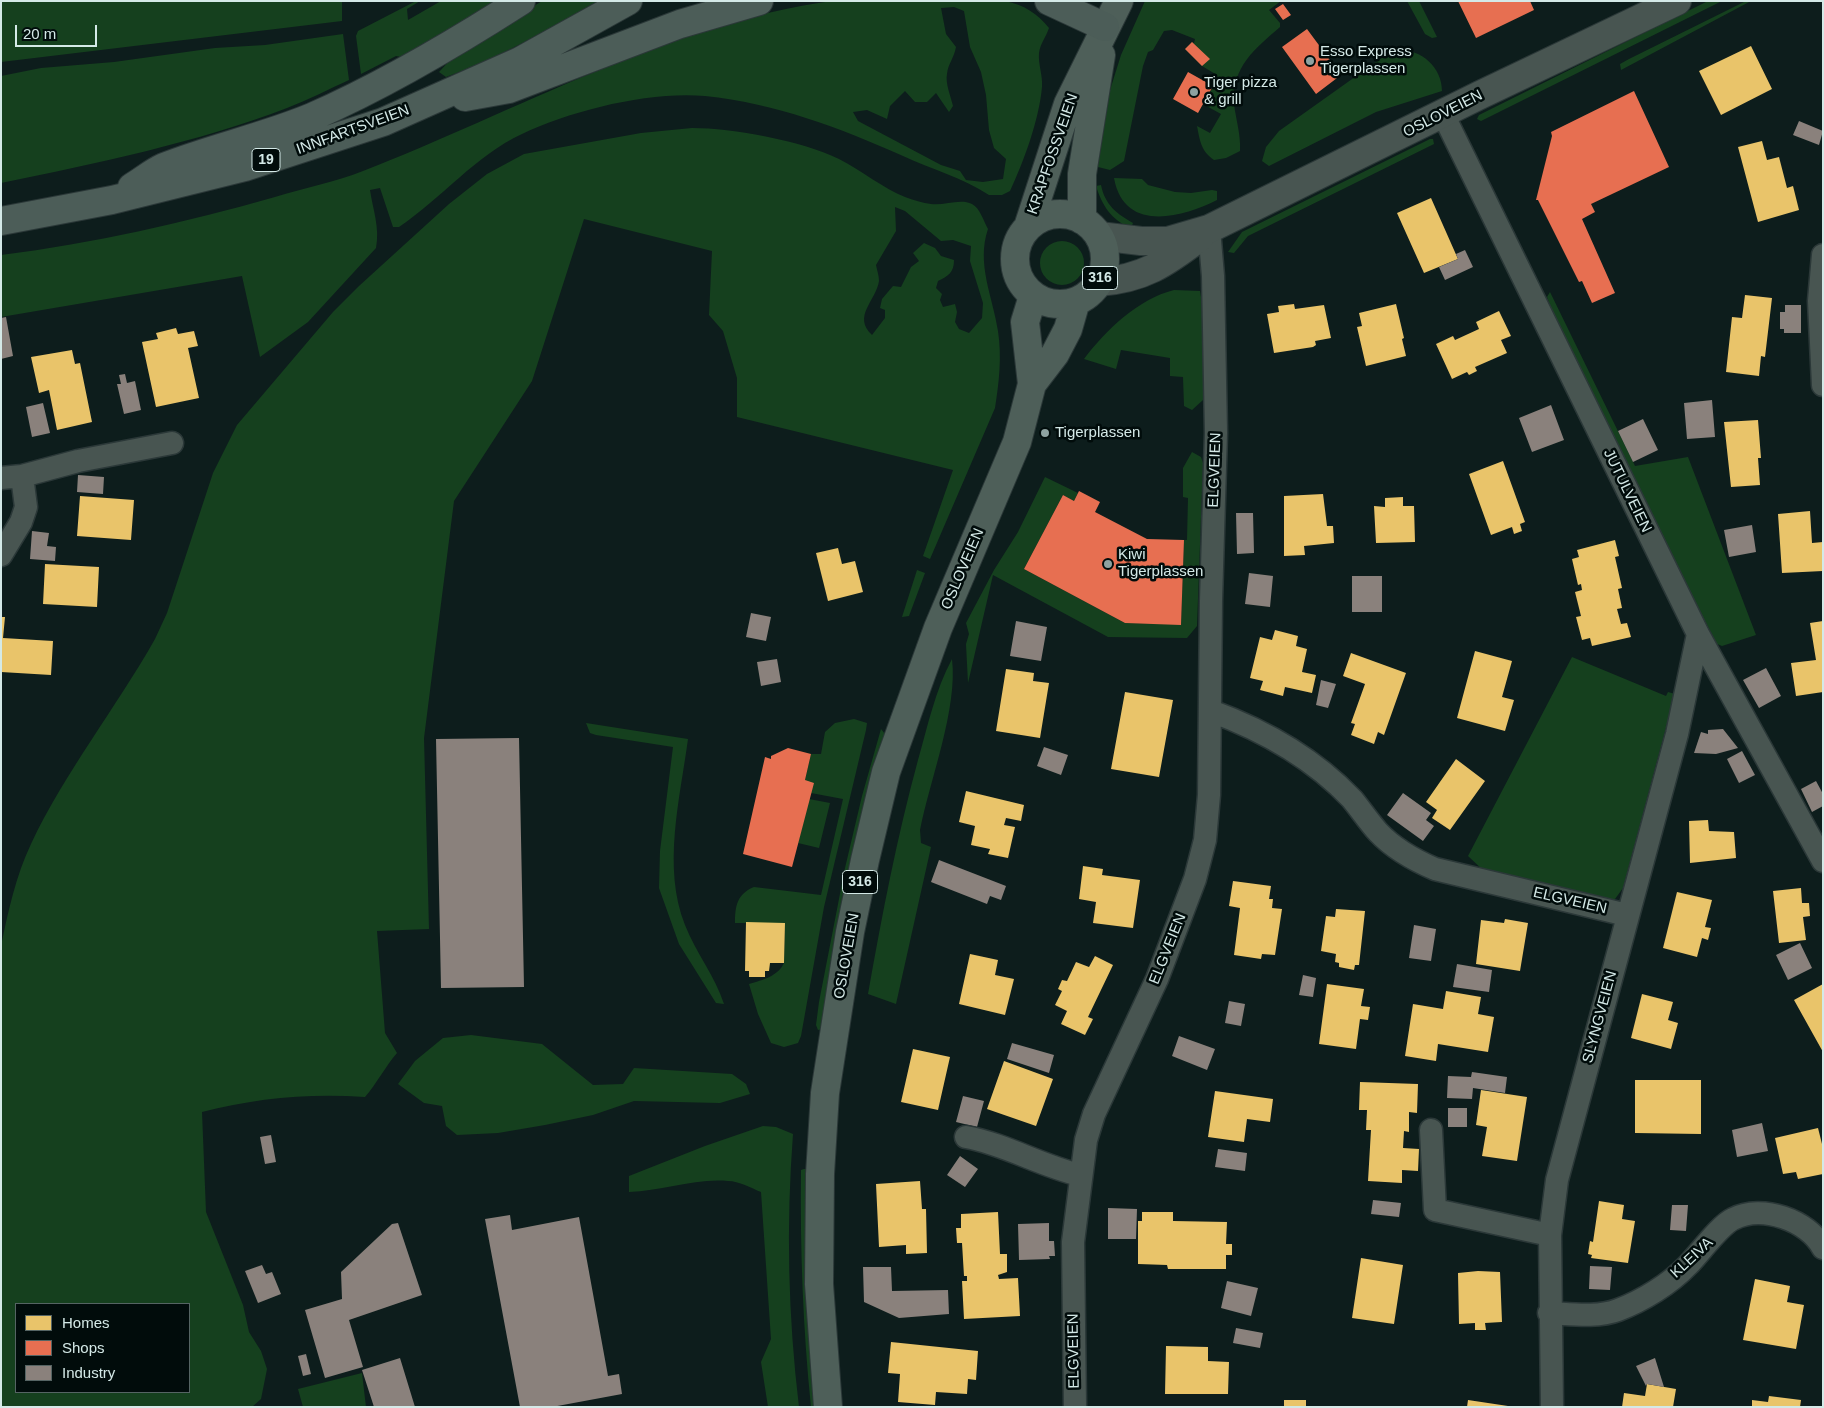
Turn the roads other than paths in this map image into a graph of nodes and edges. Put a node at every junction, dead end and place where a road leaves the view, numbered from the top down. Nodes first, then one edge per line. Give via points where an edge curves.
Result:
1 (522, 1) edge
2 (628, 1) edge
3 (759, 1) edge
4 (1049, 1) edge
5 (1119, 1) edge
6 (1677, 1) edge
7 (1106, 27) junction
8 (417, 107) junction
9 (1443, 114) junction
10 (112, 200) junction
11 (1, 221) edge
12 (1028, 227) junction
13 (1091, 228) junction
14 (1209, 229) junction
15 (1823, 256) edge
16 (1099, 282) junction
17 (1033, 296) junction
18 (1076, 301) junction
19 (1032, 384) junction
20 (1823, 385) edge
21 (172, 443) dead end
22 (12, 477) edge
23 (1, 555) edge
24 (1698, 634) junction
25 (1211, 711) junction
26 (1823, 861) edge
27 (1627, 915) junction
28 (1431, 1130) dead end
29 (966, 1137) dead end
30 (1080, 1175) junction
31 (1550, 1235) junction
32 (1823, 1248) edge
33 (1549, 1313) junction
34 (828, 1407) edge
35 (1075, 1407) edge
36 (1552, 1407) edge

1 - 10 highway via 438,53 372,88 312,117 163,168
2 - 8 highway, INNFARTSVEIEN / 19 via 520,61
3 - 8 highway via 680,24 509,88
4 - 7 highway
5 - 7 main road, KRAPFOSSVEIEN / 316
6 - 9 street, OSLOVEIEN
7 - 12 main road, KRAPFOSSVEIEN / 316 via 1068,104
7 - 13 main road, KRAPFOSSVEIEN / 316 via 1082,174
8 - 10 highway, INNFARTSVEIEN / 19 via 383,122 245,167
9 - 14 street, OSLOVEIEN
9 - 24 street, JUTULVEIEN
10 - 11 highway, INNFARTSVEIEN / 19
12 - 13 main road via 1040,218 1056,214
12 - 17 main road, 316 via 1014,255 1022,285
13 - 14 street, OSLOVEIEN via 1141,242 1168,240
13 - 16 main road, 316 via 1105,259
14 - 16 street, OSLOVEIEN via 1172,258 1148,271 1124,280
14 - 25 street, ELGVEIEN via 1216,398
15 - 20 street via 1819,301
16 - 18 main road, 316
17 - 18 main road, 316 via 1062,304
17 - 19 main road, OSLOVEIEN / 316 via 1025,322
18 - 19 main road, OSLOVEIEN / 316 via 1068,329 1055,354
19 - 34 main road, OSLOVEIEN / 316 via 1017,442 905,714 886,772 850,932 824,1093 820,1174 819,1284
21 - 22 street
22 - 23 street via 26,507
24 - 26 street, JUTULVEIEN
24 - 27 street, SLYNGVEIEN via 1677,734
25 - 27 street, ELGVEIEN via 1266,734 1296,752 1351,799 1379,833 1412,859 1435,869
25 - 30 street, ELGVEIEN via 1205,840 1195,879 1158,979 1094,1114
27 - 31 street, SLYNGVEIEN via 1557,1180
28 - 31 street via 1436,1210
29 - 30 street via 987,1141 1056,1169
30 - 35 street, ELGVEIEN via 1073,1242
31 - 33 street, SLYNGVEIEN
32 - 33 street, KLEIVA via 1798,1222 1758,1213 1733,1219 1686,1267 1657,1289 1616,1311 1587,1315
33 - 36 street, SLYNGVEIEN

